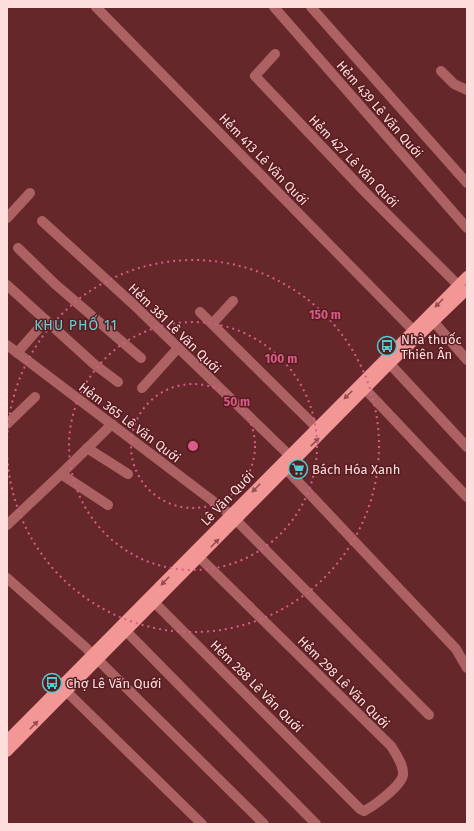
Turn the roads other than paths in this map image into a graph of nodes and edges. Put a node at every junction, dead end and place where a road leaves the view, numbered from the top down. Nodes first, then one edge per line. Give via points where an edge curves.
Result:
1 (96, 7) edge
2 (274, 7) edge
3 (311, 7) edge
4 (275, 54) dead end
5 (441, 70) dead end
6 (467, 90) edge
7 (467, 183) edge
8 (30, 193) dead end
9 (7, 218) edge
10 (42, 221) dead end
11 (467, 228) edge
12 (18, 248) dead end
13 (467, 276) edge
14 (458, 284) junction
15 (7, 285) edge
16 (467, 290) edge
17 (233, 301) dead end
18 (200, 312) dead end
19 (46, 320) junction
20 (434, 322) junction
21 (212, 324) junction
22 (413, 330) junction
23 (7, 345) edge
24 (178, 348) junction
25 (17, 353) junction
26 (141, 358) dead end
27 (467, 360) edge
28 (390, 364) junction
29 (118, 382) dead end
30 (363, 387) junction
31 (142, 388) dead end
32 (35, 397) dead end
33 (7, 424) edge
34 (112, 424) junction
35 (316, 428) junction
36 (467, 447) edge
37 (87, 448) junction
38 (289, 455) junction
39 (287, 470) junction
40 (62, 474) junction
41 (128, 474) dead end
42 (467, 497) edge
43 (108, 505) dead end
44 (234, 517) junction
45 (7, 525) edge
46 (200, 558) junction
47 (7, 578) edge
48 (152, 600) junction
49 (127, 632) junction
50 (95, 657) junction
51 (467, 668) edge
52 (67, 692) junction
53 (429, 715) dead end
54 (7, 740) edge
55 (7, 752) edge
56 (346, 793) joint
57 (202, 824) edge
58 (264, 824) edge
59 (316, 824) edge

1 - 22 street, Hẻm 413 Lê Văn Quới
2 - 11 street, Hẻm 439 Lê Văn Quới
3 - 7 street
4 - 14 street, Hẻm 427 Lê Văn Quới via 255,76
5 - 6 street via 454,84
8 - 9 street
10 - 24 street, Hẻm 381 Lê Văn Quới
12 - 26 street via 55,284
13 - 14 main road, Lê Văn Quới
14 -> 22 main road, Lê Văn Quới
15 - 19 street
16 - 20 main road, Lê Văn Quới
17 - 21 street
18 - 21 street
19 - 25 street
19 - 29 street via 94,364
20 - 27 street
20 - 28 main road, Lê Văn Quới
21 - 35 street
22 - 30 main road, Lê Văn Quới
23 - 25 street, Hẻm 365 Lê Văn Quới
24 - 31 street
24 - 38 street, Hẻm 381 Lê Văn Quới
25 - 34 street, Hẻm 365 Lê Văn Quới
28 - 30 main road, Lê Văn Quới
28 - 36 street
30 -> 35 main road, Lê Văn Quới
39 -> 30 main road, Lê Văn Quới
30 - 42 street
32 - 33 street
34 - 37 street
34 - 44 street, Hẻm 365 Lê Văn Quới
35 - 38 main road, Lê Văn Quới
37 - 40 street
37 - 41 street
38 -> 44 main road, Lê Văn Quới
39 - 44 main road, Lê Văn Quới
39 - 51 street via 456,649
40 - 43 street
40 - 45 street
46 -> 44 main road, Lê Văn Quới
44 -> 48 main road, Lê Văn Quới
44 - 53 street, Hẻm 365 Lê Văn Quới
46 - 48 main road, Lê Văn Quới
46 - 56 street, Hẻm 298 Lê Văn Quới via 391,746 397,755 402,769 402,779 380,802 364,811
47 - 50 street
48 - 49 main road, Lê Văn Quới
48 - 50 main road, Lê Văn Quới
48 - 56 street, Hẻm 288 Lê Văn Quới
49 - 50 main road, Lê Văn Quới
49 - 59 street
50 - 52 main road, Lê Văn Quới
50 - 54 main road, Lê Văn Quới
50 - 58 street
55 -> 52 main road, Lê Văn Quới
52 - 57 street

